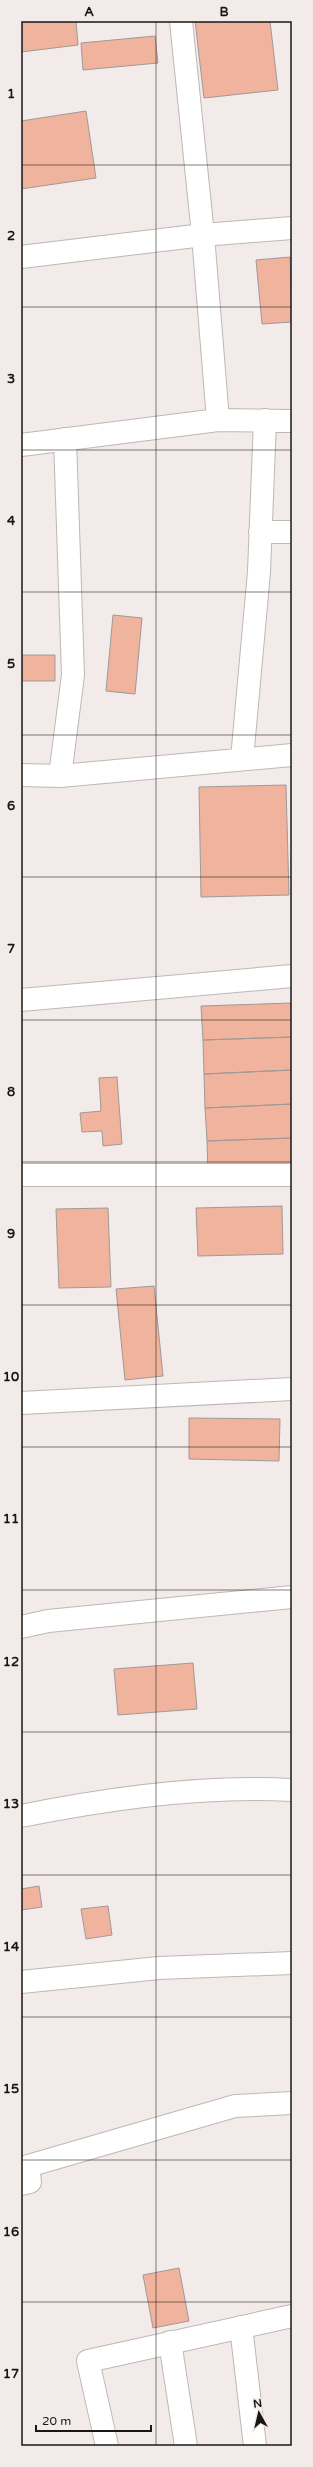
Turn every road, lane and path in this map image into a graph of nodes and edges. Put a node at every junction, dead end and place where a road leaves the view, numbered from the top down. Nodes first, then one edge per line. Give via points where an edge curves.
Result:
1 (181, 21) edge
2 (292, 228) edge
3 (203, 235) junction
4 (21, 257) edge
5 (218, 420) junction
6 (264, 420) junction
7 (292, 421) edge
8 (65, 439) junction
9 (21, 445) edge
10 (260, 532) junction
11 (292, 532) edge
12 (292, 755) edge
13 (242, 759) junction
14 (21, 775) edge
15 (60, 776) junction
16 (292, 976) edge
17 (21, 1000) edge
18 (21, 1175) edge
19 (292, 1176) edge
20 (292, 1388) edge
21 (21, 1403) edge
22 (292, 1597) edge
23 (21, 1626) edge
24 (292, 1790) edge
25 (21, 1816) edge
26 (292, 1963) edge
27 (21, 1982) edge
28 (292, 2102) edge
29 (21, 2184) edge
30 (292, 2316) edge
31 (241, 2327) junction
32 (170, 2342) junction
33 (107, 2446) edge
34 (186, 2446) edge
35 (255, 2446) edge

1 - 3 street
2 - 3 street
3 - 4 street
3 - 5 street
5 - 6 street
5 - 8 street
6 - 7 street
6 - 10 street
8 - 9 street
8 - 15 street via 73,675
10 - 11 street
10 - 13 street via 259,572
12 - 13 street
13 - 15 street
14 - 15 street
16 - 17 street
18 - 19 street
20 - 21 street
22 - 23 street via 48,1621
24 - 25 street via 263,1788 176,1794 62,1808
26 - 27 street via 160,1968
28 - 29 street via 235,2106 28,2166 30,2182
30 - 31 street
31 - 32 street
31 - 35 street
32 - 33 street via 88,2361
32 - 34 street

